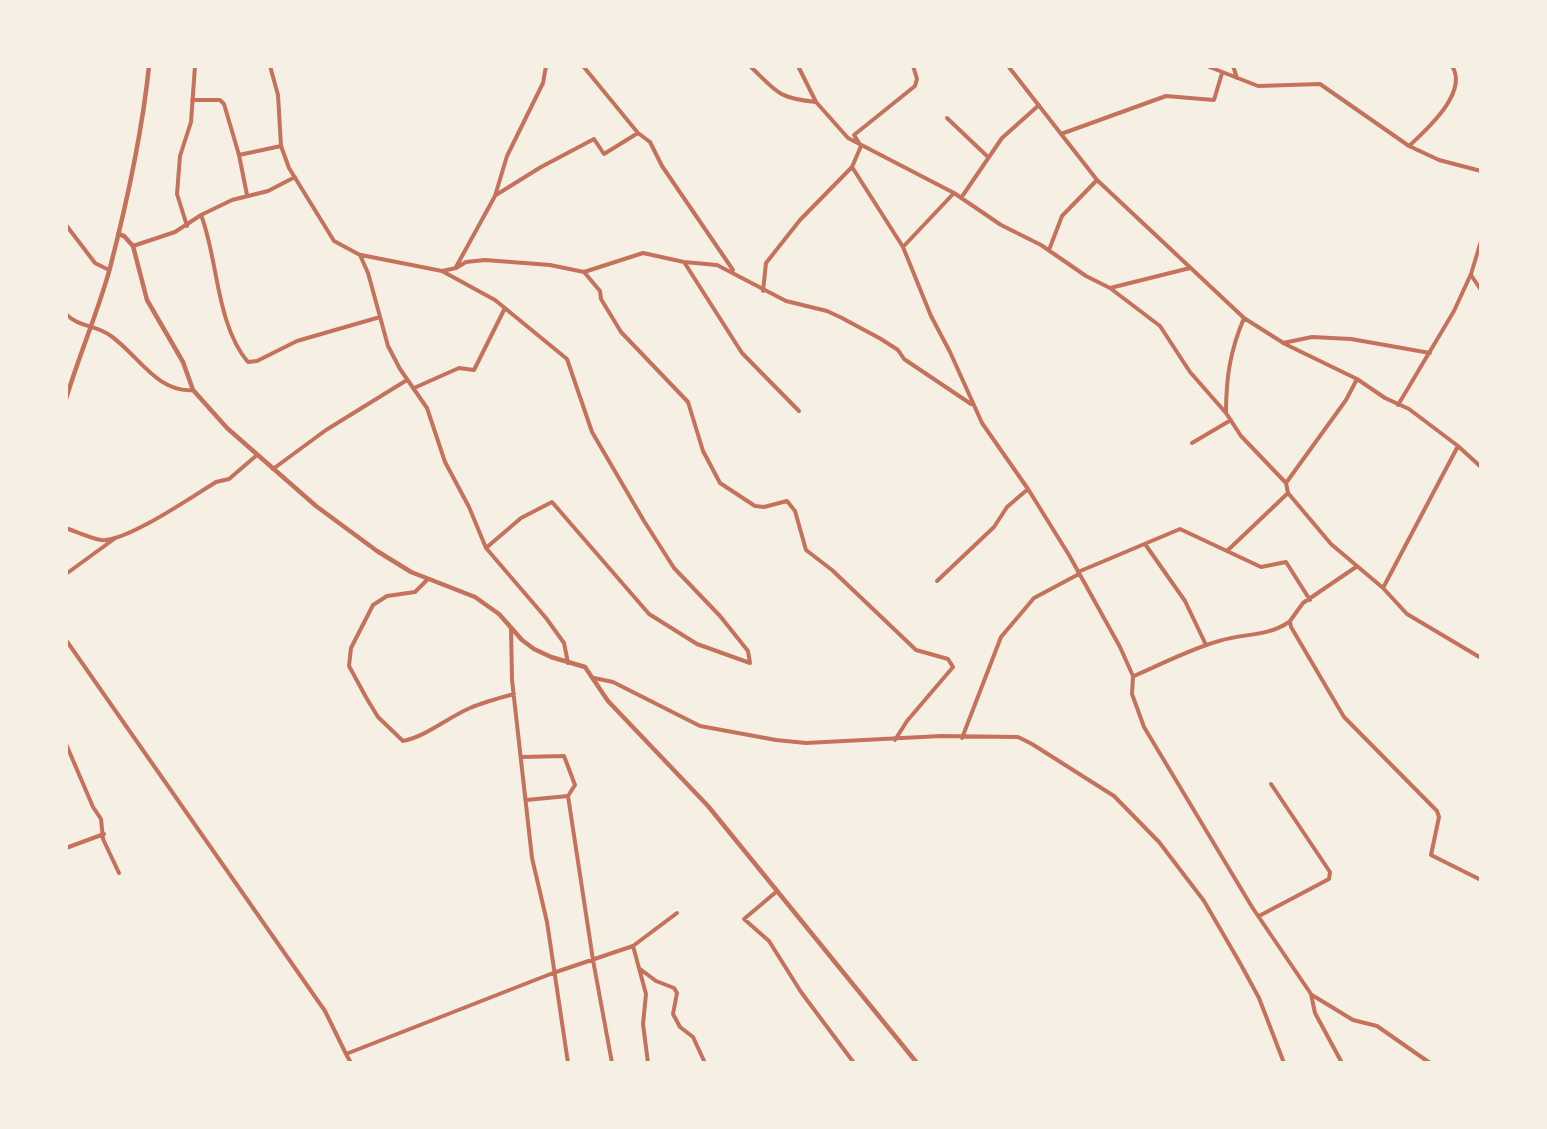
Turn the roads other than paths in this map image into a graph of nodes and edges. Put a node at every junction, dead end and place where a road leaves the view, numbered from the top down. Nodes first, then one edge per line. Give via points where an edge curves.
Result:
1 (149, 66) edge
2 (195, 66) edge
3 (270, 66) edge
4 (546, 66) edge
5 (583, 66) edge
6 (750, 66) edge
7 (798, 66) edge
8 (913, 66) edge
9 (1008, 66) edge
10 (1207, 66) edge
11 (1233, 66) edge
12 (1452, 66) edge
13 (1222, 73) junction
14 (1237, 79) junction
15 (192, 100) junction
16 (816, 102) junction
17 (1039, 105) junction
18 (947, 118) dead end
19 (638, 133) junction
20 (1061, 134) junction
21 (281, 146) junction
22 (861, 146) junction
23 (1410, 146) junction
24 (239, 155) junction
25 (988, 158) junction
26 (852, 167) junction
27 (1481, 171) edge
28 (295, 177) junction
29 (1097, 180) junction
30 (954, 194) junction
31 (247, 195) junction
32 (495, 196) junction
33 (961, 198) junction
34 (201, 215) junction
35 (66, 225) edge
36 (187, 226) junction
37 (118, 234) junction
38 (1481, 241) edge
39 (133, 246) junction
40 (903, 247) junction
41 (1049, 250) junction
42 (360, 255) junction
43 (684, 262) junction
44 (456, 268) junction
45 (1191, 268) junction
46 (109, 270) junction
47 (442, 271) junction
48 (584, 272) junction
49 (735, 274) junction
50 (1471, 274) junction
51 (1110, 288) junction
52 (1481, 290) edge
53 (763, 291) junction
54 (505, 308) junction
55 (66, 314) edge
56 (380, 317) junction
57 (1244, 318) junction
58 (89, 327) junction
59 (1283, 343) junction
60 (1430, 353) junction
61 (1357, 379) junction
62 (407, 380) junction
63 (414, 388) junction
64 (193, 390) junction
65 (66, 399) edge
66 (1398, 405) junction
67 (975, 407) junction
68 (799, 411) dead end
69 (1226, 413) junction
70 (1231, 420) junction
71 (1192, 442) dead end
72 (1458, 446) junction
73 (256, 455) junction
74 (1481, 467) edge
75 (272, 469) junction
76 (1286, 483) junction
77 (1028, 489) junction
78 (1288, 493) junction
79 (66, 528) edge
80 (114, 538) junction
81 (1145, 544) junction
82 (486, 548) junction
83 (1227, 551) junction
84 (1356, 567) junction
85 (1078, 573) junction
86 (66, 574) edge
87 (428, 579) junction
88 (937, 581) dead end
89 (1383, 588) junction
90 (1310, 600) junction
91 (1290, 621) junction
92 (511, 628) junction
93 (66, 640) edge
94 (1206, 645) junction
95 (1481, 658) edge
96 (568, 663) junction
97 (1133, 676) junction
98 (594, 678) junction
99 (514, 694) junction
100 (962, 738) junction
101 (894, 740) junction
102 (66, 744) edge
103 (521, 757) junction
104 (1271, 784) dead end
105 (568, 796) junction
106 (526, 800) junction
107 (104, 834) junction
108 (66, 848) edge
109 (119, 873) dead end
110 (1481, 880) edge
111 (776, 892) junction
112 (677, 913) dead end
113 (1259, 916) junction
114 (633, 946) junction
115 (593, 960) junction
116 (640, 969) junction
117 (553, 973) junction
118 (1311, 994) junction
119 (346, 1054) junction
120 (351, 1063) edge
121 (568, 1063) edge
122 (612, 1063) edge
123 (648, 1063) edge
124 (705, 1063) edge
125 (854, 1063) edge
126 (916, 1063) edge
127 (1284, 1063) edge
128 (1342, 1063) edge
129 (1430, 1063) edge

1 - 37 street via 141,131
2 - 15 street
3 - 21 street via 278,95
4 - 32 street via 543,83 507,156
5 - 19 street
6 - 16 street via 776,92 789,99
7 - 16 street
8 - 22 street via 915,86 854,135
9 - 17 street
10 - 13 street
11 - 14 street
12 - 23 street via 1457,78 1446,105
13 - 14 street
13 - 20 street via 1214,100 1166,96
14 - 23 street via 1258,86 1320,84
15 - 24 street via 220,100 224,104
15 - 36 street via 191,122 180,156 177,194
16 - 22 street via 848,138
17 - 20 street
17 - 25 street via 1002,138
18 - 25 street
19 - 32 street via 604,154 594,139
19 - 49 street via 650,142
20 - 29 street
21 - 24 street
21 - 28 street
22 - 26 street
22 - 30 street
23 - 27 street via 1439,160
24 - 31 street
25 - 33 street
26 - 40 street
26 - 53 street via 784,237 766,263
28 - 31 street
28 - 42 street via 334,241
29 - 41 street via 1062,216
29 - 45 street
30 - 33 street
30 - 40 street
31 - 34 street
32 - 44 street
33 - 41 street
34 - 36 street
34 - 56 street via 211,241 219,295 248,362 297,341
35 - 46 street via 95,262
36 - 39 street
37 - 39 street
37 - 46 street
38 - 50 street
39 - 64 street via 147,300 183,362
40 - 67 street via 930,316
41 - 51 street
42 - 47 street
42 - 56 street
43 - 48 street via 643,253
43 - 49 street via 717,265
43 - 68 street via 742,353
44 - 47 street
44 - 48 street via 466,262 485,260
45 - 51 street
45 - 57 street
46 - 58 street
47 - 54 street
48 - 101 street via 600,291 621,332 688,402 703,451 720,483 755,506 787,501 795,511 806,550 916,650 948,659 953,668
49 - 53 street
50 - 52 street
50 - 60 street
51 - 69 street via 1160,326 1190,372
53 - 67 street via 827,311 881,339
54 - 63 street via 474,370 459,368
54 - 82 street via 567,359 592,432 644,520 674,568 748,651 750,663 697,644 649,614 552,502 521,518
55 - 58 street via 73,322
56 - 62 street via 388,346
57 - 59 street
57 - 69 street via 1232,346
58 - 64 street via 112,336 168,387
58 - 65 street
59 - 60 street via 1312,337 1351,339
59 - 61 street
60 - 66 street
61 - 66 street
61 - 76 street
62 - 63 street
62 - 75 street
63 - 82 street via 427,408 445,462
64 - 73 street
66 - 72 street
67 - 77 street via 997,447
69 - 70 street
70 - 71 street
70 - 76 street
72 - 74 street
72 - 89 street
73 - 75 street
73 - 80 street via 229,479 216,482 155,519
75 - 87 street via 359,538
76 - 78 street
77 - 85 street
77 - 88 street
78 - 83 street
78 - 84 street
79 - 80 street via 102,540
80 - 86 street
81 - 83 street via 1180,529
81 - 85 street
81 - 94 street via 1185,601
82 - 96 street via 564,643
83 - 90 street via 1261,567 1286,562
84 - 89 street
84 - 90 street
85 - 97 street
85 - 100 street via 1034,598 1001,637
87 - 92 street via 475,597
87 - 99 street via 415,592 387,596 373,605 351,648 349,666 378,717 403,741 419,738 470,708
89 - 95 street via 1407,614
90 - 91 street
91 - 94 street via 1266,634
91 - 110 street via 1344,717 1437,811 1431,855
92 - 96 street via 534,649
92 - 99 street
93 - 119 street via 326,1011
94 - 97 street
96 - 98 street via 585,667
97 - 113 street via 1132,694 1144,727
98 - 101 street via 613,682 700,726 806,743
98 - 111 street via 608,701 677,771
99 - 103 street
100 - 101 street
100 - 127 street via 1018,737 1114,796 1159,842 1204,901 1259,998
102 - 107 street via 101,819
103 - 105 street via 566,758 575,785
103 - 106 street
104 - 113 street via 1330,872 1329,879
105 - 106 street
105 - 115 street
106 - 117 street via 532,858 547,922
107 - 108 street
107 - 109 street
111 - 125 street via 744,919 769,941 814,1012
111 - 126 street
112 - 114 street
113 - 118 street
114 - 115 street
114 - 116 street
115 - 117 street
115 - 122 street
116 - 123 street via 646,994 642,1024
116 - 124 street via 674,988 673,1014 680,1027 693,1037
117 - 119 street
117 - 121 street
118 - 128 street via 1315,1013
118 - 129 street via 1353,1020 1377,1026
119 - 120 street

